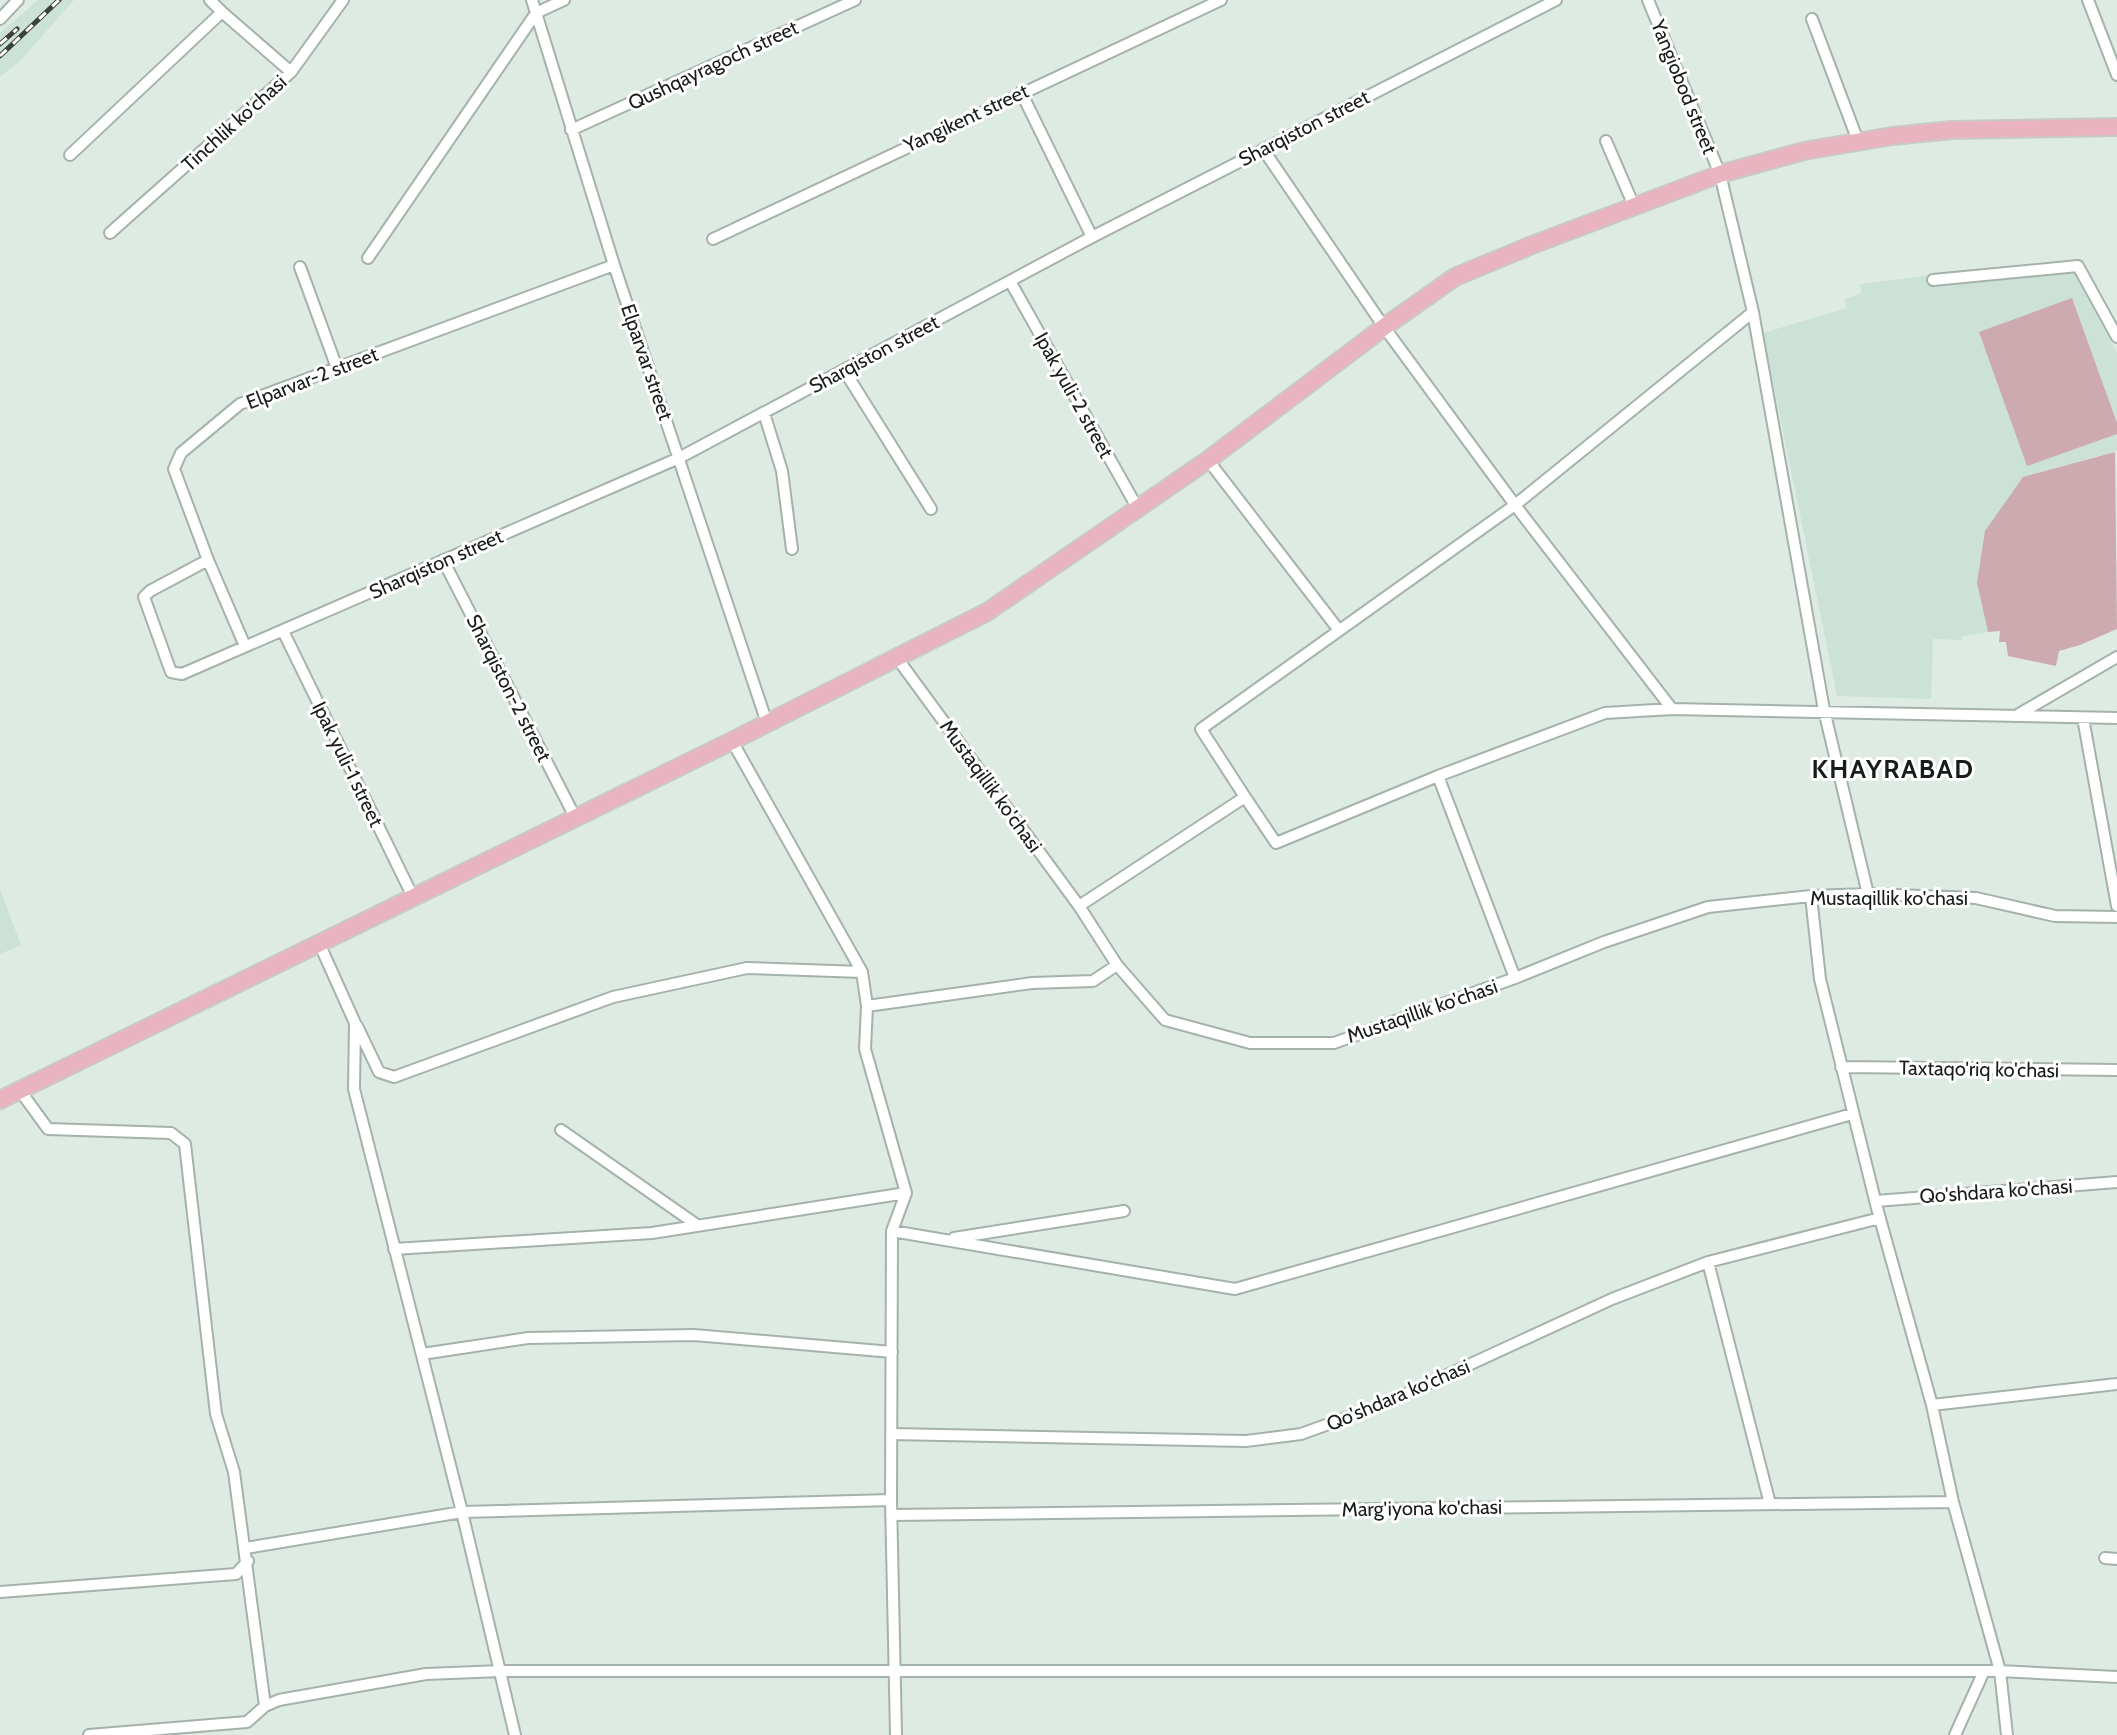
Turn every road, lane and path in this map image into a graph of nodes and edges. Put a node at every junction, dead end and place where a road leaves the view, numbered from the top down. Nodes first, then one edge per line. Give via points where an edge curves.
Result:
1 (18, 0) edge
2 (210, 0) edge
3 (343, 0) edge
4 (532, 0) edge
5 (564, 0) edge
6 (855, 0) edge
7 (1221, 0) edge
8 (1556, 0) edge
9 (1648, 0) edge
10 (2088, 0) edge
11 (222, 12) junction
12 (536, 13) junction
13 (1812, 19) dead end
14 (0, 20) edge
15 (291, 72) junction
16 (2117, 75) edge
17 (1021, 92) junction
18 (2117, 127) edge
19 (571, 130) junction
20 (1606, 141) dead end
21 (1858, 141) junction
22 (1263, 149) junction
23 (70, 155) dead end
24 (1720, 174) junction
25 (1634, 206) junction
26 (110, 233) dead end
27 (1092, 237) junction
28 (713, 239) dead end
29 (368, 258) dead end
30 (614, 265) junction
31 (300, 267) dead end
32 (1933, 280) dead end
33 (1010, 281) junction
34 (1753, 312) junction
35 (1384, 327) junction
36 (2117, 337) edge
37 (337, 368) junction
38 (844, 370) junction
39 (764, 413) junction
40 (679, 458) junction
41 (1208, 460) junction
42 (1515, 505) junction
43 (931, 509) dead end
44 (1138, 509) junction
45 (792, 549) dead end
46 (208, 560) junction
47 (443, 560) junction
48 (1338, 629) junction
49 (283, 631) junction
50 (245, 646) junction
51 (2117, 657) edge
52 (897, 658) junction
53 (1672, 709) junction
54 (1824, 710) junction
55 (2019, 714) junction
56 (2083, 718) junction
57 (2117, 718) edge
58 (767, 723) junction
59 (732, 741) junction
60 (1437, 776) junction
61 (1245, 797) junction
62 (575, 817) junction
63 (1868, 894) junction
64 (1811, 896) junction
65 (412, 897) junction
66 (1079, 906) junction
67 (2117, 906) edge
68 (2117, 917) edge
69 (319, 944) junction
70 (1117, 965) junction
71 (862, 972) junction
72 (1515, 978) junction
73 (867, 1006) junction
74 (355, 1023) junction
75 (1841, 1067) junction
76 (2117, 1070) edge
77 (21, 1092) junction
78 (0, 1100) edge
79 (1852, 1114) junction
80 (561, 1130) dead end
81 (2117, 1182) edge
82 (906, 1192) junction
83 (1876, 1201) junction
84 (1124, 1211) dead end
85 (1880, 1218) junction
86 (697, 1225) junction
87 (892, 1230) junction
88 (945, 1239) junction
89 (394, 1249) junction
90 (1708, 1262) junction
91 (892, 1352) junction
92 (422, 1354) junction
93 (2117, 1384) edge
94 (1932, 1405) junction
95 (891, 1434) junction
96 (891, 1500) junction
97 (1953, 1502) junction
98 (1770, 1504) junction
99 (462, 1512) junction
100 (891, 1515) junction
101 (246, 1548) junction
102 (2105, 1558) dead end
103 (2117, 1559) edge
104 (248, 1561) junction
105 (0, 1592) edge
106 (501, 1671) junction
107 (896, 1671) junction
108 (1984, 1671) junction
109 (2000, 1671) junction
110 (2117, 1677) edge
111 (266, 1706) junction
112 (89, 1735) edge
113 (515, 1735) edge
114 (896, 1735) edge
115 (1955, 1735) edge
116 (2007, 1735) edge

1 - 14 street
2 - 11 street
3 - 15 street, Tinchlik ko'chasi
4 - 12 street, Elparvar street
5 - 12 street
6 - 19 street, Qushqayragoch street
7 - 17 street, Yangikent street
8 - 22 street, Sharqiston street
9 - 24 street, Yangiobod street
10 - 16 street
11 - 15 street
11 - 23 street
12 - 19 street, Elparvar street
12 - 29 street
13 - 21 street
15 - 26 street, Tinchlik ko'chasi
17 - 27 street
17 - 28 street, Yangikent street
18 - 21 main road via 1952,130
19 - 30 street, Elparvar street
20 - 25 street
21 - 24 main road via 1776,157
22 - 27 street, Sharqiston street
22 - 35 street
24 - 25 main road
24 - 34 street, Yangiobod street
25 - 35 main road via 1455,277
27 - 33 street, Sharqiston street
30 - 37 street, Elparvar-2 street
30 - 40 street, Elparvar street
31 - 37 street
32 - 36 street via 2078,266
33 - 38 street, Sharqiston street
33 - 44 street, Ipak yuli-2 street
34 - 42 street
34 - 54 street, Yangiobod street
35 - 41 main road
35 - 42 street
37 - 46 street, Elparvar-2 street via 240,404 176,459 175,473
38 - 39 street, Sharqiston street
38 - 43 street
39 - 40 street, Sharqiston street
39 - 45 street via 782,471
40 - 47 street, Sharqiston street
40 - 58 street, Elparvar street
41 - 44 main road
41 - 48 street
42 - 48 street
42 - 53 street
44 - 52 main road via 987,612
46 - 50 street, Elparvar-2 street
46 - 50 street, Sharqiston street via 144,597 168,668 177,674
47 - 49 street, Sharqiston street
47 - 62 street, Sharqiston-2 street
48 - 61 street via 1201,729
49 - 50 street, Sharqiston street
49 - 65 street, Ipak yuli-1 street
51 - 55 street
52 - 58 main road
52 - 66 street, Mustaqillik ko'chasi
53 - 54 street
53 - 60 street via 1605,713
54 - 55 street
54 - 63 street, Yangiobod street
55 - 56 street
56 - 57 street
56 - 67 street
58 - 59 main road
59 - 62 main road
59 - 71 street
60 - 61 street via 1276,843
60 - 72 street
61 - 66 street
62 - 65 main road
63 - 64 street, Mustaqillik ko'chasi
63 - 68 street, Mustaqillik ko'chasi via 1976,898 2055,916
64 - 72 street, Mustaqillik ko'chasi via 1708,908 1604,942
64 - 75 street via 1820,979
65 - 69 main road
66 - 70 street, Mustaqillik ko'chasi
69 - 74 street
69 - 77 main road
70 - 72 street, Mustaqillik ko'chasi via 1166,1020 1250,1043 1334,1042
70 - 73 street via 1093,981 1032,983
71 - 73 street
71 - 74 street via 747,968 624,994 394,1077 380,1072
73 - 82 street via 866,1049
74 - 89 street via 354,1089
75 - 76 street, Taxtaqo'riq ko'chasi
75 - 79 street
77 - 78 main road
77 - 101 street via 48,1129 171,1133 185,1144 216,1414 234,1472
79 - 83 street
79 - 88 street via 1235,1289
80 - 86 street
81 - 83 street, Qo'shdara ko'chasi
82 - 86 street
82 - 87 street
83 - 85 street
84 - 88 street
85 - 90 street, Qo'shdara ko'chasi
85 - 94 street
86 - 89 street via 652,1233
87 - 88 street
87 - 91 street
89 - 92 street
90 - 95 street, Qo'shdara ko'chasi via 1612,1299 1384,1404 1301,1434 1246,1441
90 - 98 street
91 - 92 street via 694,1335 528,1338
91 - 95 street
92 - 99 street
93 - 94 street
94 - 97 street
95 - 96 street
96 - 99 street
96 - 100 street
97 - 98 street, Marg'iyona ko'chasi
97 - 109 street
98 - 100 street, Marg'iyona ko'chasi
99 - 101 street
99 - 106 street
100 - 107 street
101 - 104 street
102 - 103 street
104 - 105 street via 236,1574
104 - 111 street
106 - 107 street
106 - 111 street via 426,1674 279,1700
106 - 113 street
107 - 108 street
107 - 114 street
108 - 109 street
108 - 115 street
109 - 110 street
109 - 116 street
111 - 112 street via 247,1722

